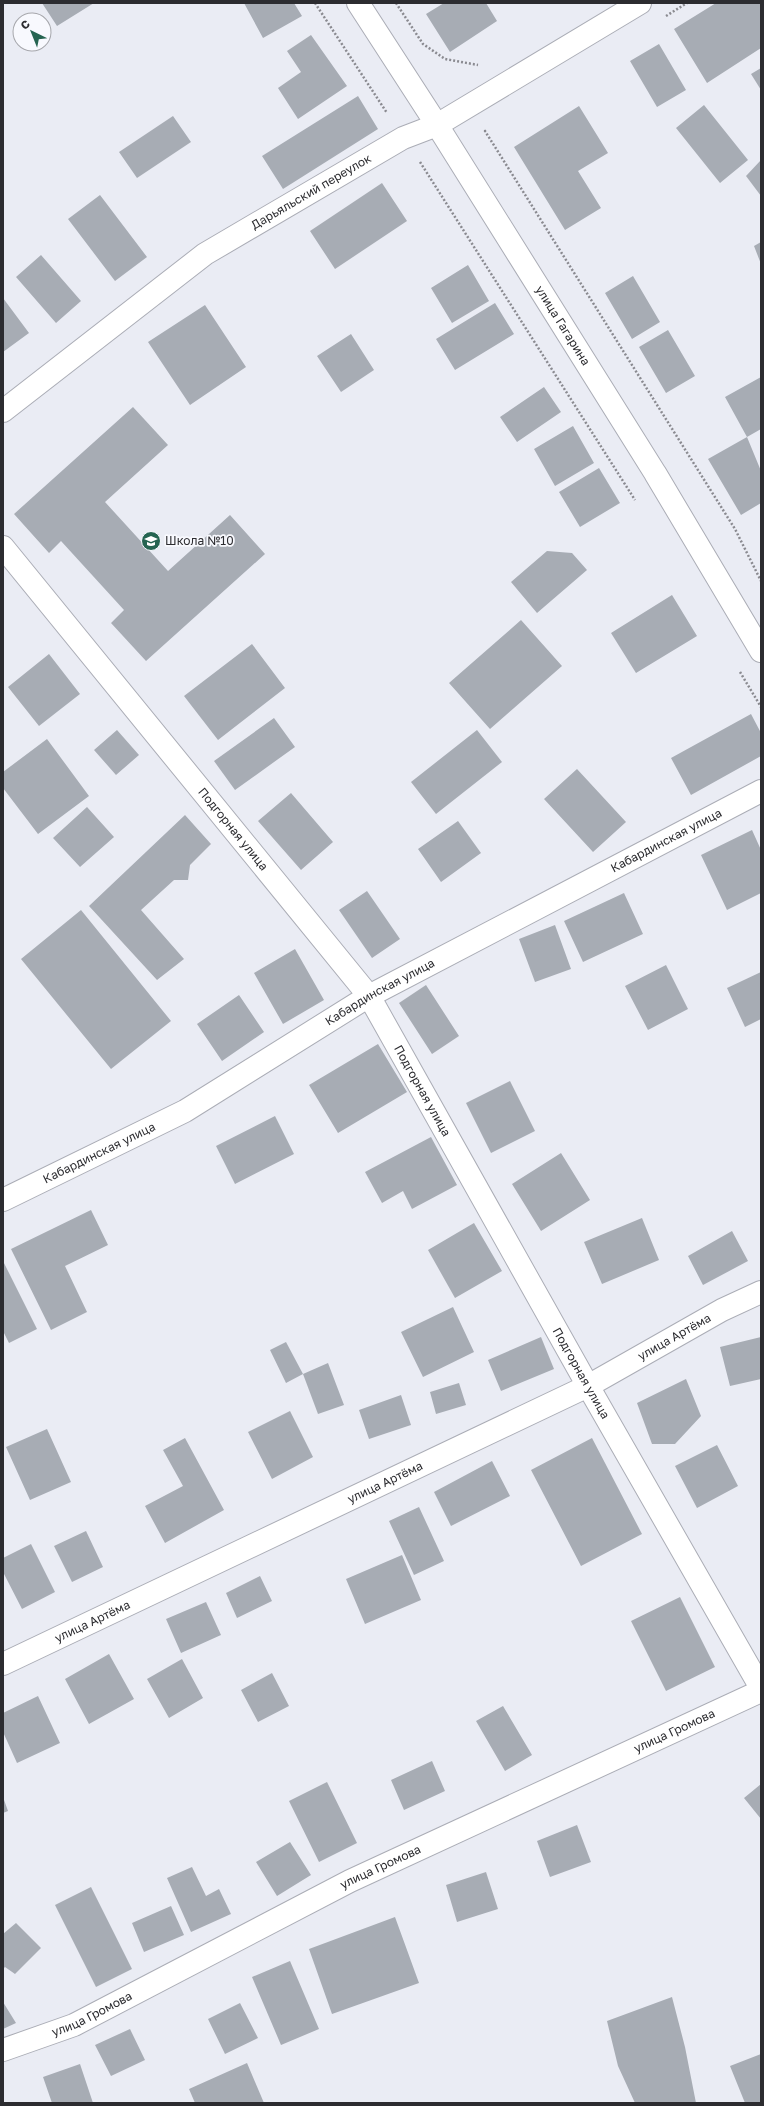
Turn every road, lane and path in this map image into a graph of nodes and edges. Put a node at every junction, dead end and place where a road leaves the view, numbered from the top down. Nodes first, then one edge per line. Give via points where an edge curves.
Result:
1 (315, 3) edge
2 (358, 3) edge
3 (396, 3) edge
4 (640, 3) edge
5 (687, 3) edge
6 (660, 20) dead end
7 (484, 66) dead end
8 (437, 125) junction
9 (492, 127) dead end
10 (403, 138) junction
11 (3, 411) edge
12 (639, 506) dead end
13 (3, 548) edge
14 (761, 581) edge
15 (761, 651) edge
16 (736, 667) dead end
17 (761, 707) edge
18 (761, 790) edge
19 (369, 996) junction
20 (3, 1200) edge
21 (761, 1292) edge
22 (588, 1386) junction
23 (3, 1664) edge
24 (761, 1688) edge
25 (761, 1691) edge
26 (3, 2050) edge

1 - 10 path
2 - 8 street, улица Гагарина
3 - 7 path via 423,44 445,59
4 - 8 street, Дарьяльский переулок
5 - 6 path
8 - 10 street, Дарьяльский переулок
8 - 15 street, улица Гагарина via 655,473
9 - 14 path via 485,131 736,529
10 - 11 street, Дарьяльский переулок via 205,254
10 - 12 path
13 - 19 street, Подгорная улица
16 - 17 path
18 - 19 street, Кабардинская улица
19 - 20 street, Кабардинская улица via 185,1111
19 - 22 street, Подгорная улица
21 - 22 street, улица Артёма via 722,1310
22 - 23 street, улица Артёма
22 - 24 street, Подгорная улица
25 - 26 street, улица Громова via 350,1881 74,2025

